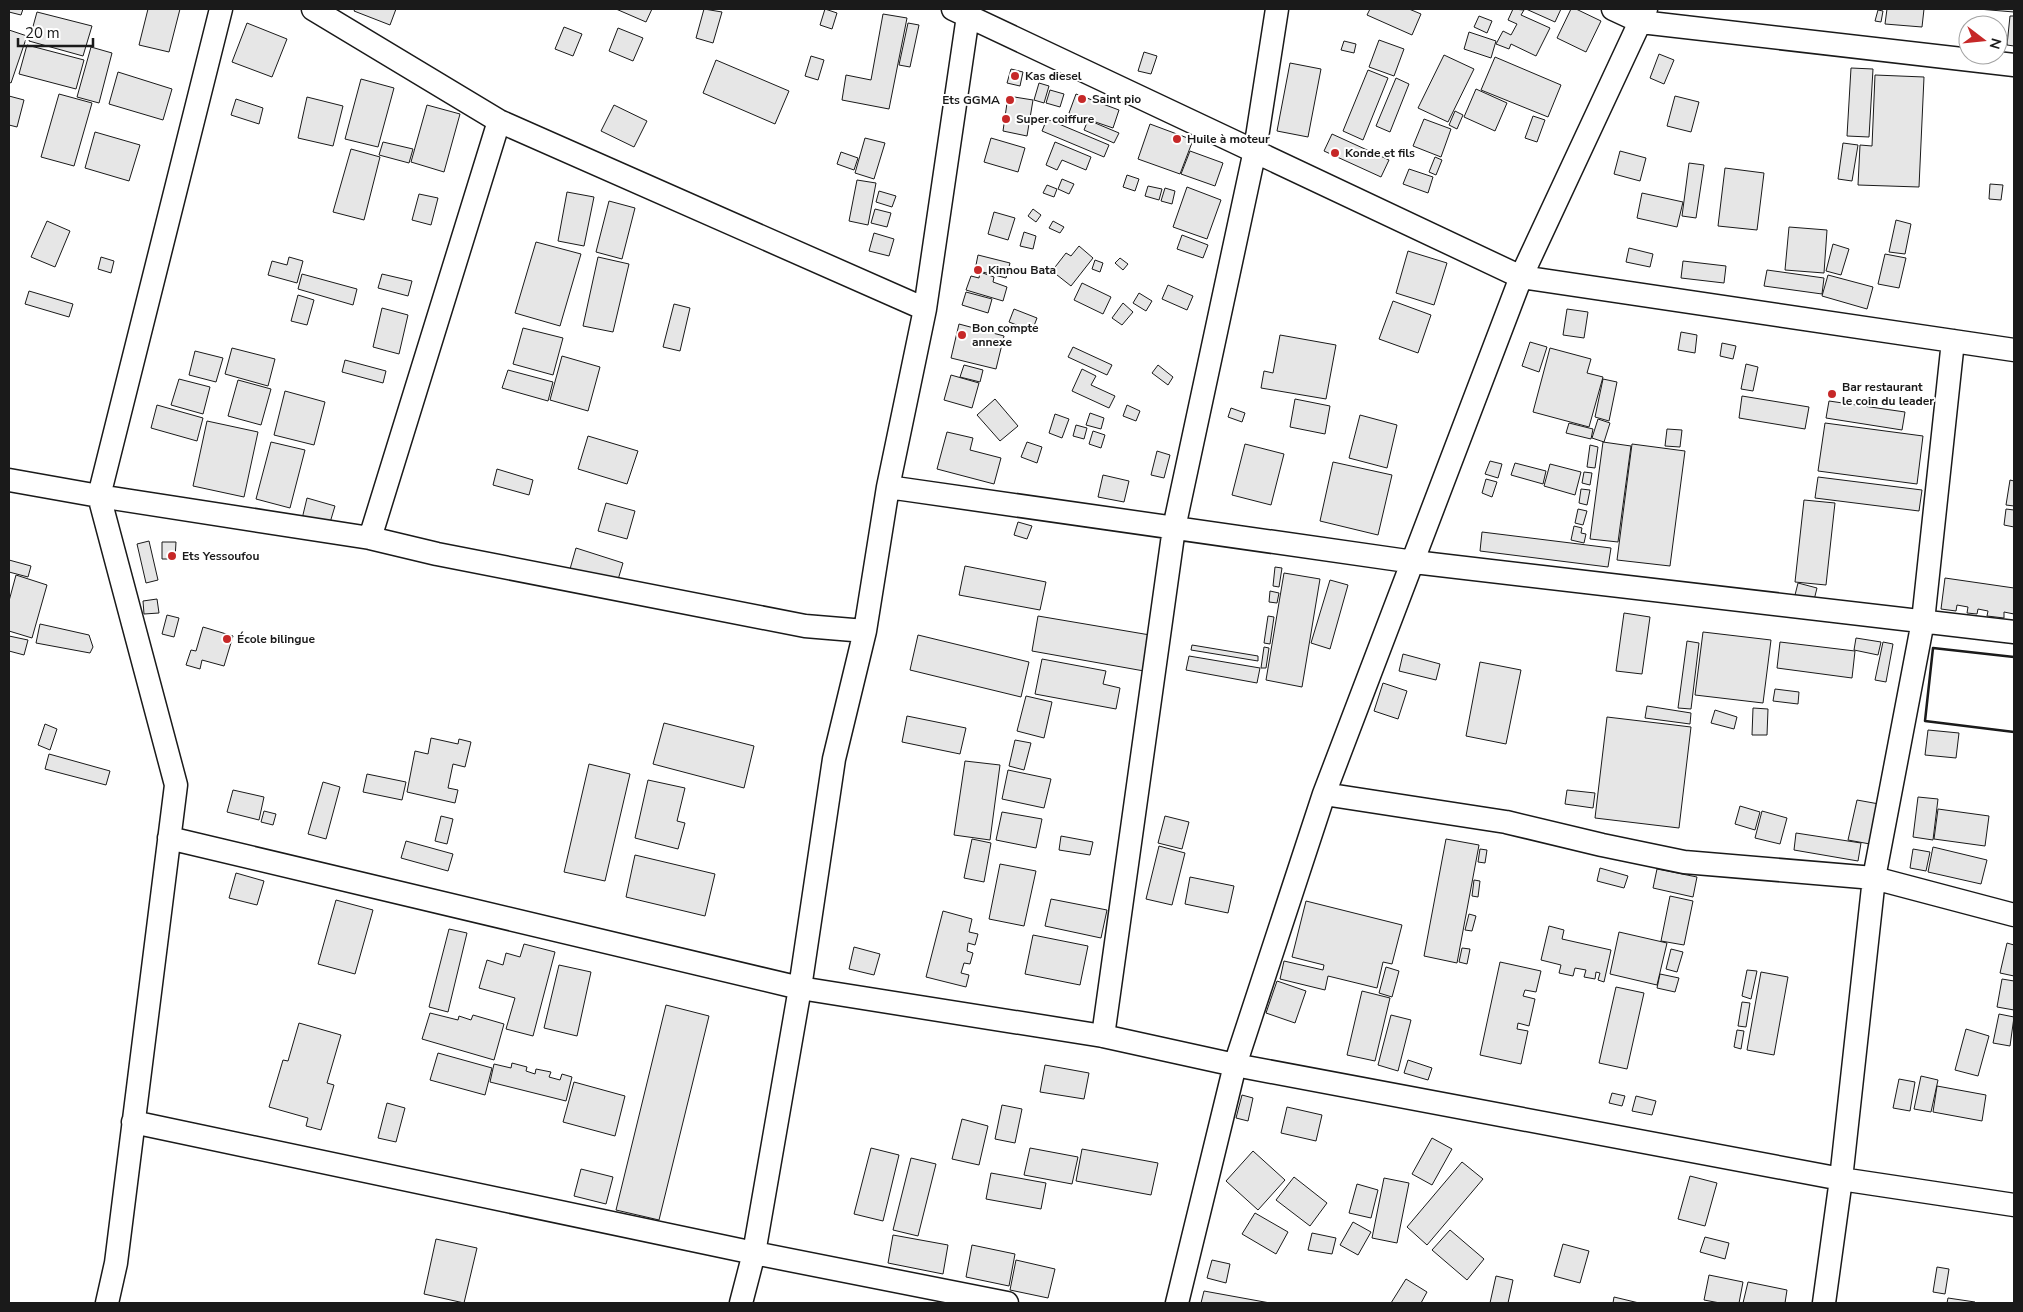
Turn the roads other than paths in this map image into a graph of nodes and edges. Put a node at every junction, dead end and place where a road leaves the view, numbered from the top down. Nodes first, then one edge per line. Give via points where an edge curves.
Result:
1 (221, 9) edge
2 (313, 9) edge
3 (1277, 9) edge
4 (1613, 9) edge
5 (963, 11) edge
6 (1643, 15) edge
7 (2014, 65) edge
8 (499, 121) junction
9 (1255, 150) junction
10 (1521, 277) junction
11 (925, 310) junction
12 (1953, 341) junction
13 (2014, 350) edge
14 (9, 480) edge
15 (888, 487) junction
16 (99, 496) junction
17 (1174, 528) junction
18 (370, 538) junction
19 (1414, 562) junction
20 (1922, 621) junction
21 (865, 631) junction
22 (2014, 632) edge
23 (1324, 794) junction
24 (169, 838) junction
25 (1874, 878) junction
26 (2014, 915) edge
27 (800, 988) junction
28 (1103, 1036) junction
29 (1234, 1065) junction
30 (133, 1122) junction
31 (1841, 1179) junction
32 (2014, 1205) edge
33 (754, 1253) junction
34 (107, 1303) edge
35 (741, 1303) edge
36 (1007, 1303) edge
37 (1177, 1303) edge
38 (1824, 1303) edge

1 - 16 street
2 - 8 street
3 - 9 street
4 - 6 street
5 - 9 street
5 - 11 street
6 - 7 street
6 - 10 street
8 - 11 street
8 - 18 street
9 - 10 street
9 - 17 street
10 - 12 street
10 - 19 street
11 - 15 street
12 - 13 street
12 - 20 street
14 - 16 street
15 - 17 street
15 - 21 street
16 - 18 street
16 - 24 street via 176,785
17 - 19 street
17 - 28 street
18 - 21 street via 805,626
19 - 20 street
19 - 23 street
20 - 22 street
20 - 25 street
21 - 27 street via 834,759
23 - 25 street via 1506,822 1684,862
23 - 29 street
24 - 27 street
24 - 30 street
25 - 26 street
25 - 31 street
27 - 28 street
27 - 33 street
28 - 29 street
29 - 31 street
29 - 37 street
30 - 33 street
30 - 34 street via 116,1264
31 - 32 street
31 - 38 street
33 - 35 street
33 - 36 street

